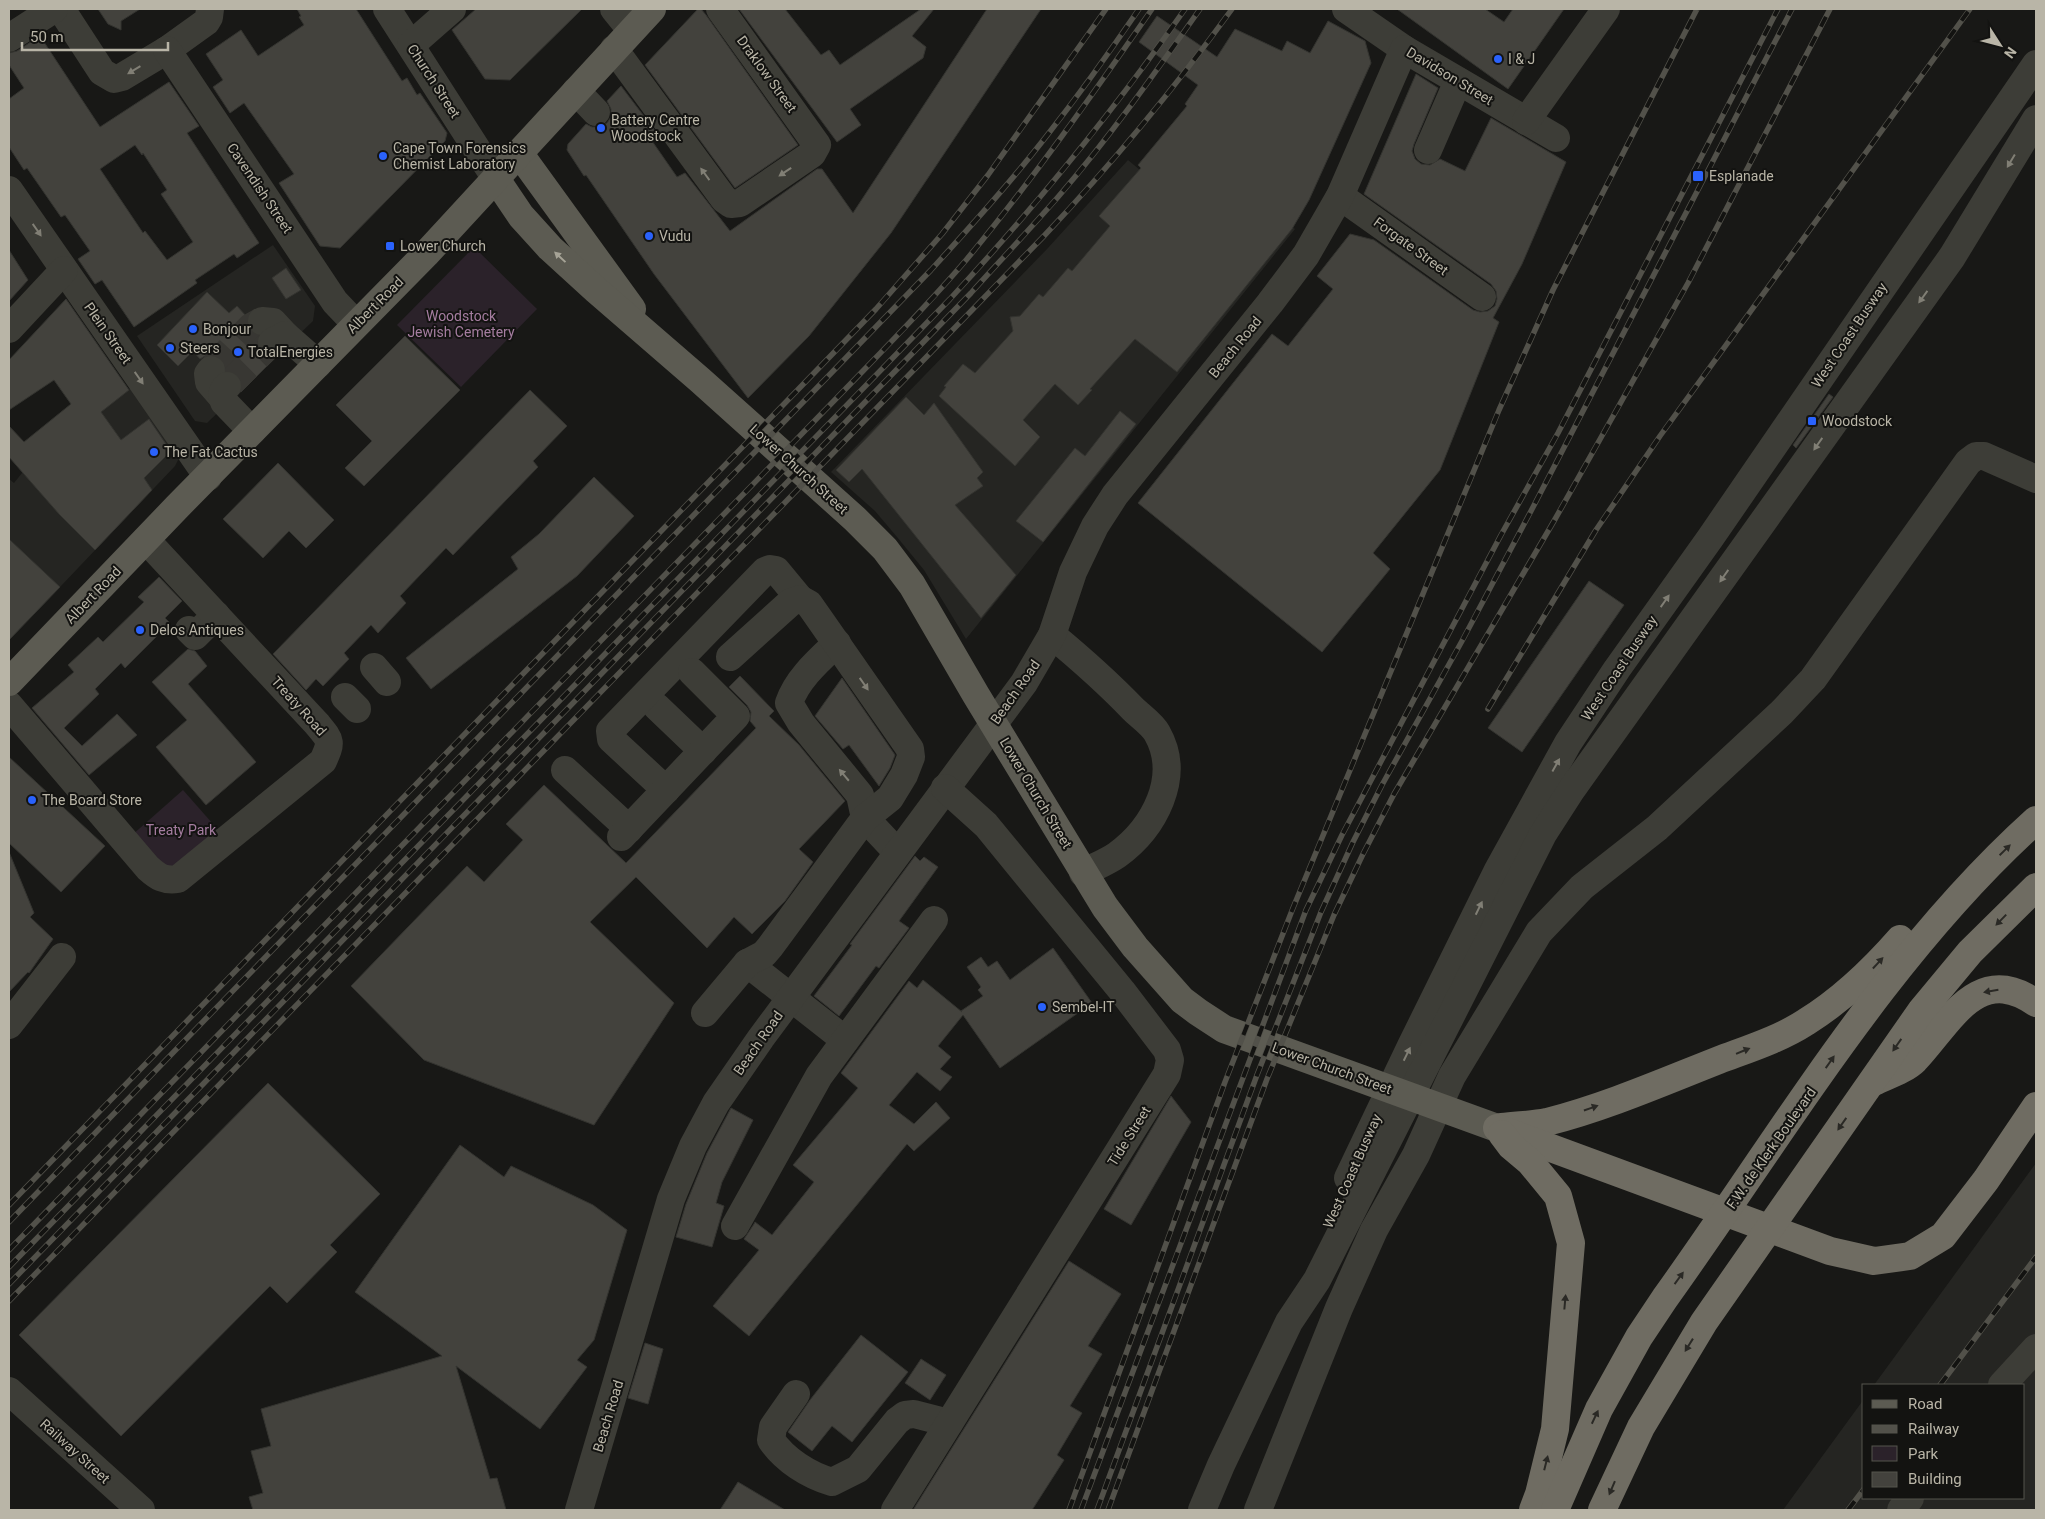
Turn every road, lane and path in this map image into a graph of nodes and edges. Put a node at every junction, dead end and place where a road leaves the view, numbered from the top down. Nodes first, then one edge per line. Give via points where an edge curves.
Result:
1 (54, 9) edge
2 (61, 9) edge
3 (210, 9) edge
4 (387, 9) edge
5 (452, 9) edge
6 (614, 9) edge
7 (652, 9) edge
8 (720, 9) edge
9 (1346, 9) edge
10 (1606, 9) edge
11 (9, 38) edge
12 (623, 40) junction
13 (411, 45) junction
14 (1404, 49) junction
15 (167, 50) junction
16 (2036, 64) edge
17 (1458, 81) junction
18 (576, 91) junction
19 (596, 112) dead end
20 (2036, 119) edge
21 (1526, 121) junction
22 (1556, 138) dead end
23 (1428, 150) dead end
24 (519, 152) junction
25 (496, 179) junction
26 (9, 190) edge
27 (1340, 196) junction
28 (64, 270) junction
29 (1482, 297) dead end
30 (356, 324) junction
31 (9, 329) edge
32 (273, 332) dead end
33 (656, 343) junction
34 (318, 364) junction
35 (220, 384) dead end
36 (252, 431) junction
37 (208, 477) junction
38 (2036, 479) edge
39 (146, 540) junction
40 (800, 599) junction
41 (1052, 635) junction
42 (837, 644) junction
43 (730, 657) dead end
44 (692, 672) dead end
45 (9, 682) edge
46 (9, 706) edge
47 (658, 707) dead end
48 (703, 750) junction
49 (565, 770) dead end
50 (945, 788) junction
51 (666, 790) junction
52 (865, 818) junction
53 (2036, 820) edge
54 (897, 852) junction
55 (1084, 873) junction
56 (1974, 880) junction
57 (2036, 887) edge
58 (934, 920) dead end
59 (62, 956) dead end
60 (747, 963) junction
61 (791, 996) junction
62 (2036, 1003) edge
63 (705, 1013) dead end
64 (9, 1025) edge
65 (845, 1040) junction
66 (1870, 1084) junction
67 (2036, 1106) edge
68 (2036, 1118) edge
69 (1497, 1128) junction
70 (2015, 1140) junction
71 (735, 1226) dead end
72 (1289, 1322) junction
73 (2036, 1348) edge
74 (2036, 1377) edge
75 (2004, 1383) edge
76 (9, 1391) edge
77 (796, 1394) dead end
78 (949, 1423) junction
79 (1909, 1499) edge
80 (140, 1510) edge
81 (580, 1510) edge
82 (895, 1510) edge
83 (1202, 1510) edge
84 (1258, 1510) edge
85 (1533, 1510) edge
86 (1555, 1510) edge
87 (1602, 1510) edge
88 (1901, 1510) edge

1 - 11 street
15 -> 2 street via 114,79 102,72
3 - 15 street via 206,22
4 - 13 street, Church Street
5 - 13 street
6 - 12 street
7 - 12 main road, Albert Road
8 -> 12 street, Draklow Street via 814,140 816,148 812,154 740,203 731,204 724,199
9 - 14 street, Davidson Street
10 - 21 street
12 - 18 main road, Albert Road
13 - 25 street, Church Street
14 - 17 street, Davidson Street
14 - 27 street, Beach Road
15 - 30 street, Cavendish Street via 335,302
72 -> 16 street, West Coast Busway via 1302,1281 1365,1139 1498,870 1568,743
17 - 21 street, Davidson Street
17 - 23 street
18 - 19 street
18 - 24 main road, Albert Road
20 -> 72 street, West Coast Busway via 1952,257 1543,834 1317,1280
21 - 22 street, Davidson Street
24 - 25 main road, Albert Road
24 - 33 main road, Lower Church Street
25 - 30 main road, Albert Road
33 -> 25 main road, Lower Church Street via 550,248 521,216
26 -> 28 street, Plein Street
27 - 29 street, Forgate Street
27 - 41 street, Beach Road via 1306,255 1270,303 1115,495 1074,572
28 - 31 street
28 -> 37 street, Plein Street
30 - 34 main road, Albert Road
32 - 34 street
33 - 55 main road, Lower Church Street via 885,549 912,585
34 - 36 main road, Albert Road
35 - 36 street
36 - 37 main road, Albert Road
37 - 39 main road, Albert Road
38 - 84 street via 1984,456 1976,456 1968,462 1813,679 1657,828 1582,887 1539,932 1452,1076 1416,1155 1374,1230
39 - 45 main road, Albert Road
39 - 46 street, Treaty Road via 204,629 317,724 330,746 323,761 178,879 168,881 157,877 148,868
40 - 42 street via 809,604
40 - 43 street via 791,602
40 - 51 street via 776,570 765,571 610,731 610,739
41 - 50 street, Beach Road via 1024,683
41 - 55 street via 1096,671 1157,733 1167,760 1166,785 1158,809 1117,855
42 -> 52 street via 910,749 911,757 904,775 890,798
52 -> 42 street via 860,795 800,722 789,703 815,664
44 - 48 street via 736,716
47 - 48 street
48 - 51 street
49 - 51 street via 625,833
50 - 54 street, Beach Road
50 - 78 street, Tide Street via 992,832 1122,991 1167,1050 1170,1060 1167,1074
52 - 54 street
52 - 60 street via 770,947
56 -> 53 highway, F.W. de Klerk Boulevard
54 - 61 street, Beach Road
55 - 69 main road, Lower Church Street via 1135,947 1182,1000 1224,1029
69 -> 56 highway via 1545,1122 1587,1110 1805,1023 1860,981 1937,900
86 -> 56 highway, F.W. de Klerk Boulevard via 1599,1409 1659,1306 1884,986
57 -> 66 highway via 1970,952 1921,1011
58 - 65 street
59 - 64 street
60 - 61 street
60 - 63 street
61 - 65 street
61 - 81 street, Beach Road via 716,1103 693,1146 671,1199
62 -> 66 highway via 2022,993 2005,989 1985,991 1965,1002 1913,1062
65 - 71 street via 818,1076
66 -> 87 highway via 1704,1322 1641,1427
67 - 70 highway
68 - 70 highway
69 - 70 highway via 1830,1251 1874,1261 1910,1256 1943,1236
85 -> 69 highway via 1555,1429 1570,1243 1558,1196
72 - 83 street, West Coast Busway
73 - 75 street
74 - 75 street
76 - 80 street, Railway Street
77 - 78 street via 773,1426 771,1440 780,1452 816,1477 832,1482 858,1469 905,1415 914,1414
78 - 82 street, Tide Street
79 - 88 street

